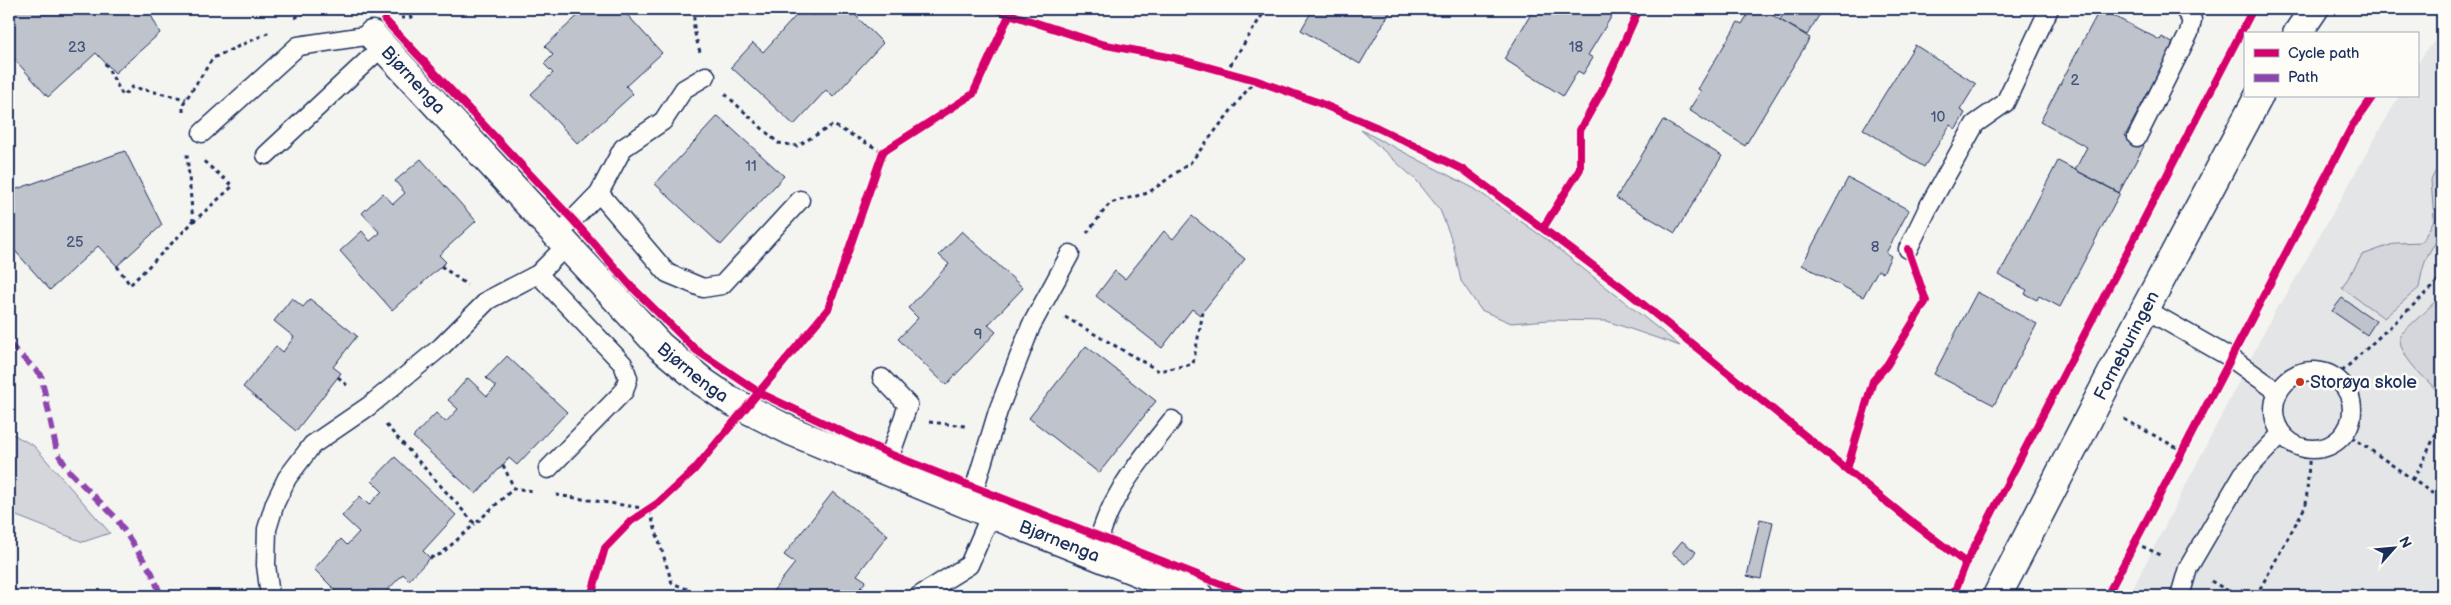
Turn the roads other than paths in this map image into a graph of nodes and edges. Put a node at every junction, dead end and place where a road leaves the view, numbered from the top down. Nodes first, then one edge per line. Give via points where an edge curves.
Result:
1 (2049, 9) edge
2 (2184, 9) edge
3 (2314, 9) edge
4 (2297, 32) edge
5 (380, 34) junction
6 (706, 76) road end
7 (2258, 98) edge
8 (202, 133) road end
9 (2137, 137) dead end
10 (266, 155) dead end
11 (599, 194) junction
12 (800, 200) dead end
13 (562, 240) junction
14 (1908, 249) dead end
15 (1070, 254) road end
16 (538, 274) junction
17 (2145, 309) junction
18 (882, 378) dead end
19 (2277, 392) junction
20 (1172, 420) dead end
21 (2281, 434) junction
22 (548, 470) dead end
23 (885, 470) junction
24 (966, 504) junction
25 (991, 514) junction
26 (1094, 555) junction
27 (270, 596) edge
28 (918, 596) edge
29 (1200, 596) edge
30 (1997, 596) edge
31 (2180, 596) edge

1 - 14 lane via 2005,103 1975,124
2 - 9 lane via 2192,20 2189,33
3 - 4 street
5 - 8 lane via 298,46
5 - 10 lane
5 - 13 street, Bjørnenga
6 - 11 lane via 684,89 664,121 623,148
7 - 17 street, Forneburingen
11 - 12 lane via 667,273 703,288 722,285
11 - 13 lane
13 - 16 lane
13 - 23 street, Bjørnenga via 660,346 703,382 754,414
15 - 24 lane via 1031,326 975,487
16 - 22 lane via 623,364 628,378 624,391
16 - 27 lane via 488,300 441,347 369,406 312,445 287,478 267,529 266,565
17 - 19 lane via 2231,358
17 - 30 street, Forneburingen
18 - 23 lane via 908,405
19 - 21 lane via 2273,413
19 - 21 lane via 2288,378 2303,371 2321,370 2336,377 2348,390 2352,406 2350,424 2342,438 2327,447 2310,450 2294,445
20 - 26 lane via 1126,479 1099,535
21 - 31 lane via 2243,474 2188,568
23 - 24 street, Bjørnenga
24 - 25 street, Bjørnenga
25 - 26 street, Bjørnenga
25 - 28 lane via 969,564
26 - 29 street, Bjørnenga

